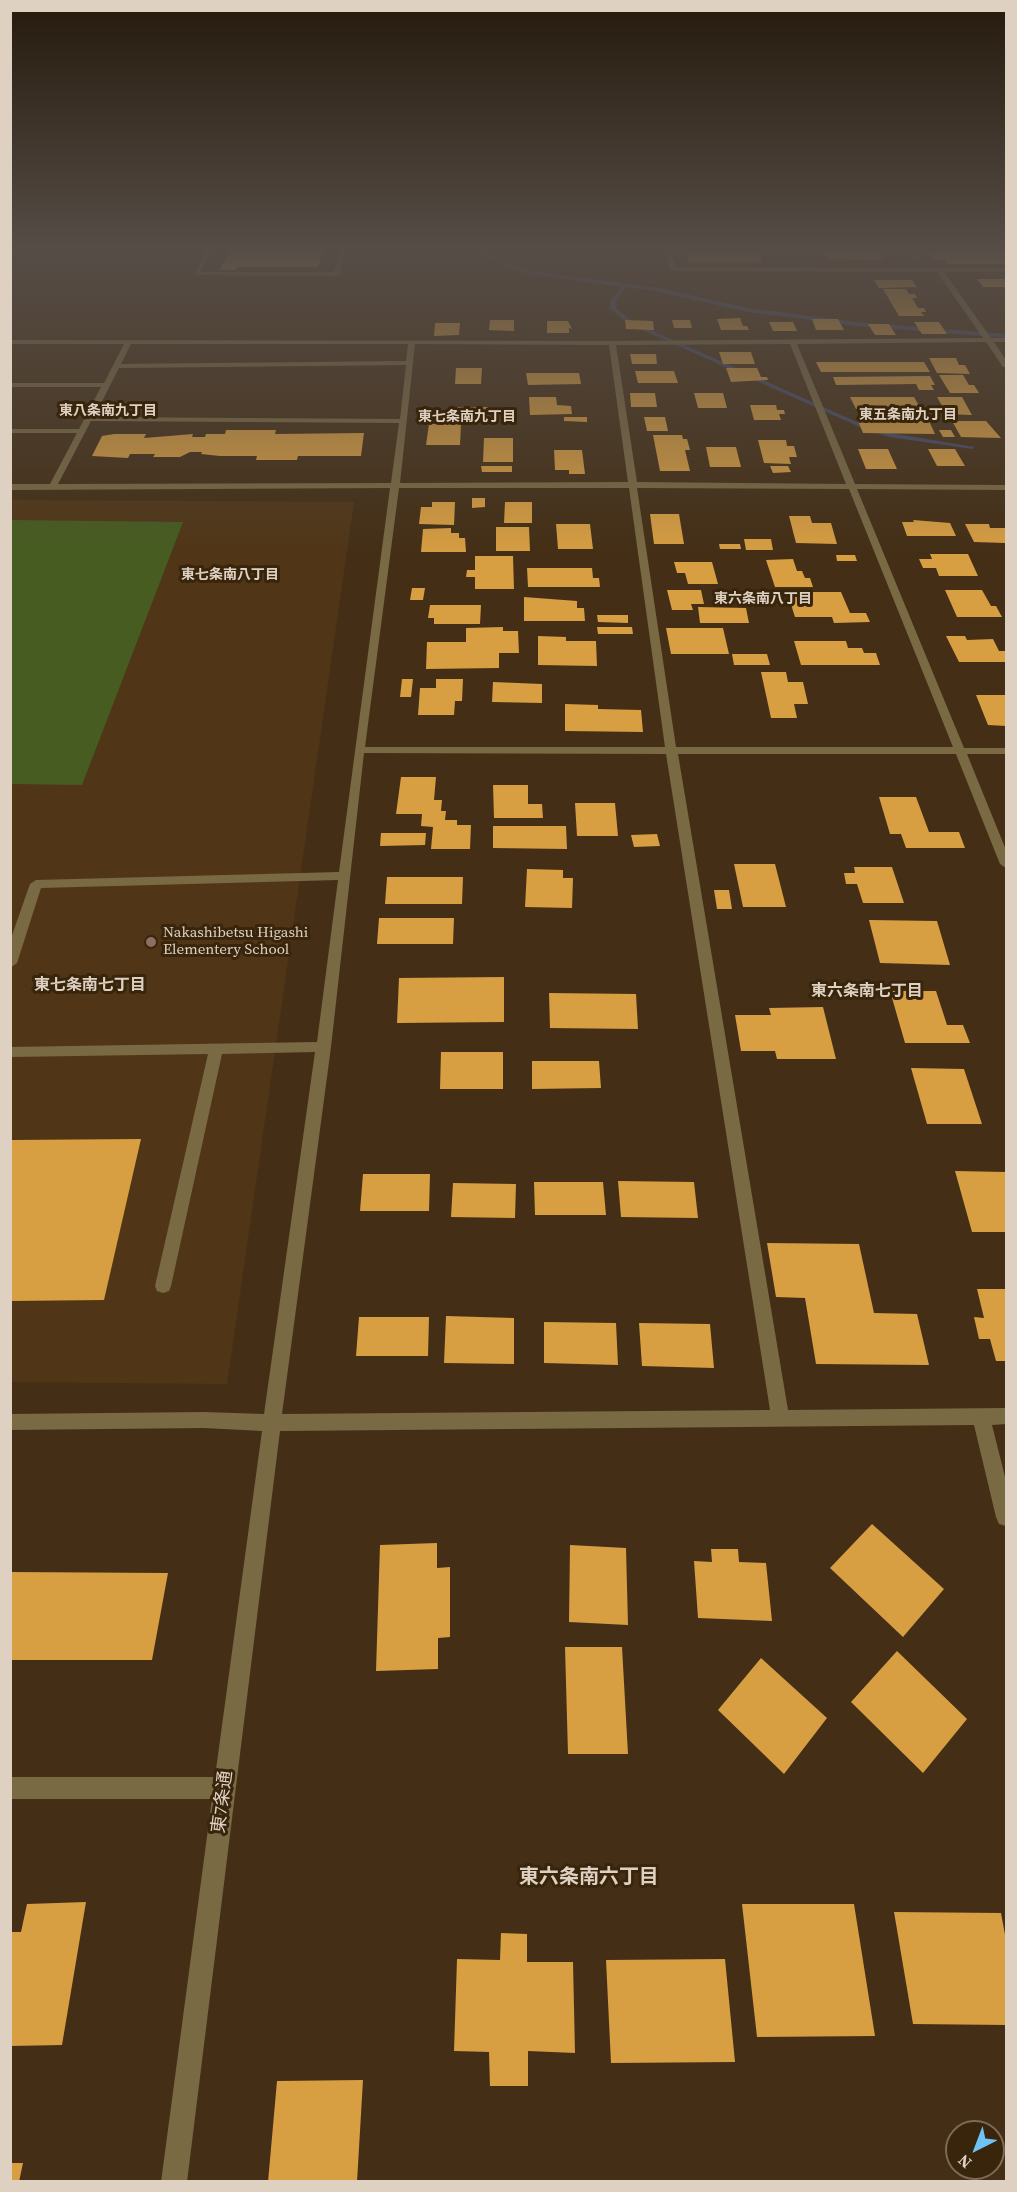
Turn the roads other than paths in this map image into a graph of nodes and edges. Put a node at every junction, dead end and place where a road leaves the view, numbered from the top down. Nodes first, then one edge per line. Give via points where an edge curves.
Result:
1 (125, 350) edge
2 (411, 350) edge
3 (613, 350) edge
4 (796, 350) edge
5 (996, 350) edge
6 (410, 363) junction
7 (1006, 365) edge
8 (116, 366) junction
9 (10, 385) edge
10 (106, 385) junction
11 (88, 419) junction
12 (404, 421) junction
13 (10, 431) edge
14 (81, 431) junction
15 (633, 485) junction
16 (394, 486) junction
17 (1006, 487) edge
18 (10, 488) edge
19 (51, 488) junction
20 (853, 488) junction
21 (671, 749) junction
22 (359, 750) junction
23 (960, 751) junction
24 (1006, 751) edge
25 (1006, 864) edge
26 (345, 876) junction
27 (10, 963) edge
28 (324, 1047) junction
29 (216, 1049) junction
30 (10, 1052) edge
31 (163, 1286) dead end
32 (981, 1416) junction
33 (1006, 1416) edge
34 (780, 1418) junction
35 (10, 1422) edge
36 (272, 1423) junction
37 (1006, 1517) edge
38 (10, 1788) edge
39 (225, 1788) junction
40 (174, 2181) edge

1 - 8 street
2 - 6 street, 東7条通
3 - 15 street
4 - 20 street
5 - 7 street
6 - 8 street
6 - 12 street, 東7条通
8 - 10 street
9 - 10 street
10 - 11 street
11 - 12 street
11 - 14 street
12 - 16 street, 東7条通
13 - 14 street
14 - 19 street
15 - 16 street
15 - 20 street
15 - 21 street
16 - 19 street
16 - 22 street, 東7条通
17 - 20 street
18 - 19 street
20 - 23 street
21 - 22 street
21 - 23 street
21 - 34 street
22 - 26 street, 東7条通
23 - 24 street
23 - 25 street
26 - 27 street via 36,885
26 - 28 street, 東7条通
28 - 29 street
28 - 36 street, 東7条通
29 - 30 street
29 - 31 street
32 - 33 street
32 - 34 street
32 - 37 street
34 - 36 street
35 - 36 street
36 - 39 street, 東7条通
38 - 39 street
39 - 40 street, 東7条通

